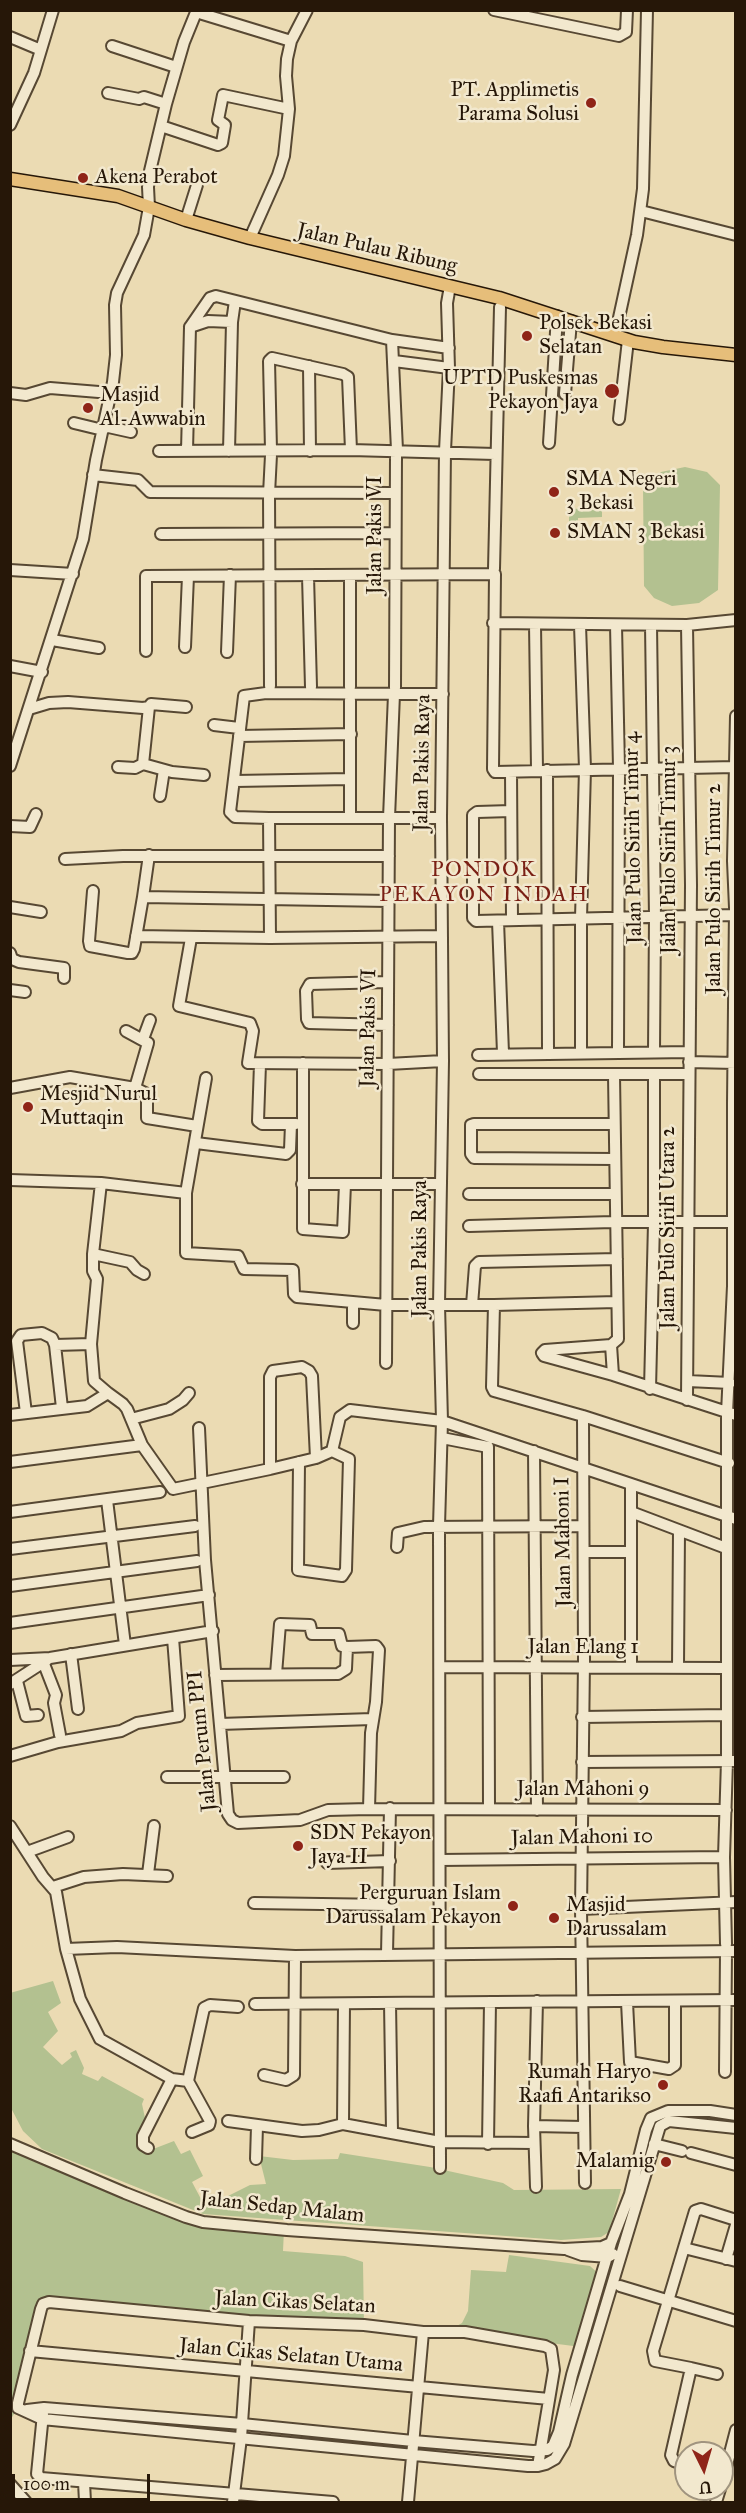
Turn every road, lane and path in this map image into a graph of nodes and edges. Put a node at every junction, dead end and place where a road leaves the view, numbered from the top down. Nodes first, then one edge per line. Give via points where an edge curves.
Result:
1 (53, 10) edge
2 (307, 10) edge
3 (494, 10) edge
4 (627, 10) edge
5 (647, 10) edge
6 (197, 11) edge
7 (10, 38) edge
8 (291, 41) junction
9 (112, 46) dead end
10 (41, 50) junction
11 (176, 67) junction
12 (108, 93) dead end
13 (166, 104) junction
14 (289, 109) junction
15 (10, 125) edge
16 (160, 126) junction
17 (10, 179) edge
18 (197, 185) dead end
19 (149, 207) junction
20 (641, 211) junction
21 (186, 220) junction
22 (735, 235) edge
23 (250, 238) junction
24 (450, 286) junction
25 (235, 301) junction
26 (500, 307) dead end
27 (557, 316) junction
28 (571, 321) junction
29 (232, 322) junction
30 (190, 327) junction
31 (615, 336) junction
32 (392, 340) junction
33 (628, 340) junction
34 (449, 348) junction
35 (735, 355) edge
36 (394, 361) junction
37 (309, 366) junction
38 (450, 368) junction
39 (10, 393) edge
40 (111, 393) junction
41 (565, 394) dead end
42 (619, 419) dead end
43 (74, 423) dead end
44 (104, 428) junction
45 (130, 432) dead end
46 (549, 443) dead end
47 (159, 450) dead end
48 (351, 450) junction
49 (187, 451) junction
50 (230, 451) junction
51 (310, 451) junction
52 (445, 451) junction
53 (397, 452) junction
54 (271, 453) junction
55 (495, 454) junction
56 (93, 475) junction
57 (392, 492) dead end
58 (269, 494) junction
59 (391, 532) dead end
60 (161, 534) dead end
61 (270, 535) junction
62 (495, 568) dead end
63 (10, 570) edge
64 (73, 574) junction
65 (396, 574) junction
66 (230, 575) junction
67 (350, 575) junction
68 (444, 575) junction
69 (188, 576) junction
70 (270, 576) junction
71 (308, 576) junction
72 (735, 620) edge
73 (494, 623) junction
74 (535, 624) junction
75 (580, 625) junction
76 (616, 625) junction
77 (651, 625) junction
78 (687, 625) junction
79 (52, 640) junction
80 (185, 647) dead end
81 (99, 648) dead end
82 (146, 651) dead end
83 (227, 652) dead end
84 (10, 666) edge
85 (42, 672) junction
86 (270, 686) dead end
87 (311, 687) dead end
88 (350, 687) dead end
89 (394, 691) junction
90 (443, 694) junction
91 (350, 700) dead end
92 (186, 706) dead end
93 (148, 707) junction
94 (29, 709) junction
95 (735, 716) edge
96 (214, 725) dead end
97 (239, 732) junction
98 (351, 734) junction
99 (15, 744) edge
100 (143, 764) junction
101 (10, 766) edge
102 (118, 767) dead end
103 (653, 767) junction
104 (689, 767) junction
105 (735, 767) edge
106 (619, 768) junction
107 (585, 769) junction
108 (164, 770) junction
109 (542, 770) junction
110 (511, 772) junction
111 (204, 775) dead end
112 (349, 779) junction
113 (235, 781) junction
114 (735, 791) edge
115 (159, 796) dead end
116 (511, 811) junction
117 (36, 814) dead end
118 (269, 818) junction
119 (350, 818) junction
120 (389, 818) junction
121 (441, 818) junction
122 (10, 826) edge
123 (149, 855) junction
124 (270, 856) junction
125 (389, 856) junction
126 (65, 859) dead end
127 (734, 861) edge
128 (93, 891) dead end
129 (143, 897) junction
130 (270, 898) junction
131 (389, 901) junction
132 (10, 907) edge
133 (41, 912) dead end
134 (735, 915) edge
135 (690, 916) junction
136 (655, 917) junction
137 (581, 918) junction
138 (548, 919) junction
139 (619, 919) junction
140 (512, 920) junction
141 (498, 921) junction
142 (136, 936) junction
143 (442, 936) junction
144 (191, 938) junction
145 (270, 938) junction
146 (390, 938) junction
147 (735, 947) edge
148 (10, 953) edge
149 (64, 978) dead end
150 (388, 982) junction
151 (735, 986) edge
152 (10, 990) edge
153 (26, 992) dead end
154 (150, 1020) dead end
155 (735, 1025) edge
156 (388, 1026) junction
157 (126, 1031) dead end
158 (143, 1039) junction
159 (548, 1052) junction
160 (581, 1052) junction
161 (618, 1052) junction
162 (654, 1052) junction
163 (503, 1053) junction
164 (478, 1055) dead end
165 (689, 1057) junction
166 (443, 1061) junction
167 (734, 1063) edge
168 (260, 1064) junction
169 (303, 1064) junction
170 (388, 1064) junction
171 (479, 1074) dead end
172 (688, 1074) junction
173 (615, 1076) junction
174 (654, 1076) junction
175 (206, 1078) dead end
176 (10, 1088) edge
177 (135, 1088) junction
178 (734, 1103) edge
179 (304, 1123) junction
180 (291, 1124) junction
181 (614, 1124) junction
182 (196, 1126) junction
183 (196, 1143) junction
184 (734, 1143) edge
185 (615, 1160) junction
186 (10, 1180) edge
187 (101, 1183) junction
188 (386, 1183) junction
189 (302, 1184) junction
190 (345, 1184) junction
191 (441, 1184) junction
192 (735, 1184) edge
193 (186, 1192) junction
194 (469, 1194) dead end
195 (615, 1194) junction
196 (616, 1222) junction
197 (735, 1222) edge
198 (654, 1223) junction
199 (690, 1223) junction
200 (469, 1226) dead end
201 (93, 1254) junction
202 (617, 1259) junction
203 (144, 1274) dead end
204 (353, 1302) junction
205 (617, 1302) junction
206 (386, 1305) junction
207 (439, 1305) junction
208 (472, 1305) junction
209 (494, 1305) junction
210 (353, 1323) dead end
211 (91, 1344) junction
212 (55, 1345) junction
213 (611, 1345) junction
214 (386, 1364) dead end
215 (613, 1375) junction
216 (688, 1381) junction
217 (730, 1383) junction
218 (650, 1389) junction
219 (189, 1393) dead end
220 (108, 1394) junction
221 (687, 1400) junction
222 (62, 1408) junction
223 (26, 1413) junction
224 (731, 1414) edge
225 (10, 1415) edge
226 (583, 1416) junction
227 (131, 1419) junction
228 (442, 1421) junction
229 (199, 1428) dead end
230 (441, 1438) junction
231 (142, 1445) junction
232 (333, 1451) junction
233 (534, 1451) junction
234 (316, 1458) junction
235 (10, 1462) edge
236 (298, 1462) junction
237 (729, 1463) junction
238 (582, 1468) junction
239 (270, 1469) junction
240 (202, 1484) junction
241 (631, 1484) junction
242 (165, 1489) junction
243 (107, 1500) junction
244 (10, 1512) edge
245 (631, 1512) junction
246 (731, 1517) edge
247 (195, 1526) dead end
248 (439, 1526) junction
249 (488, 1526) junction
250 (536, 1526) junction
251 (583, 1526) junction
252 (679, 1531) junction
253 (111, 1536) junction
254 (397, 1547) dead end
255 (726, 1548) junction
256 (10, 1549) edge
257 (584, 1552) junction
258 (631, 1552) junction
259 (197, 1561) dead end
260 (116, 1572) junction
261 (731, 1574) edge
262 (10, 1586) edge
263 (209, 1595) junction
264 (120, 1608) junction
265 (726, 1617) junction
266 (10, 1623) edge
267 (735, 1627) edge
268 (213, 1631) junction
269 (173, 1638) junction
270 (125, 1646) junction
271 (346, 1647) junction
272 (71, 1654) junction
273 (10, 1660) edge
274 (47, 1661) junction
275 (632, 1667) junction
276 (678, 1667) junction
277 (440, 1668) junction
278 (490, 1668) junction
279 (537, 1668) junction
280 (584, 1668) junction
281 (726, 1668) junction
282 (276, 1674) junction
283 (215, 1675) junction
284 (14, 1682) edge
285 (78, 1709) dead end
286 (38, 1715) dead end
287 (726, 1715) junction
288 (582, 1717) junction
289 (372, 1719) junction
290 (220, 1724) junction
291 (60, 1735) dead end
292 (10, 1756) edge
293 (731, 1761) edge
294 (582, 1762) junction
295 (167, 1777) dead end
296 (284, 1777) dead end
297 (225, 1778) junction
298 (390, 1808) junction
299 (369, 1809) junction
300 (440, 1809) junction
301 (489, 1809) junction
302 (537, 1810) junction
303 (582, 1810) junction
304 (726, 1810) junction
305 (10, 1826) edge
306 (154, 1826) dead end
307 (68, 1837) dead end
308 (27, 1852) junction
309 (581, 1857) junction
310 (724, 1857) junction
311 (390, 1860) junction
312 (440, 1860) junction
313 (327, 1863) dead end
314 (148, 1874) junction
315 (167, 1876) dead end
316 (53, 1887) junction
317 (730, 1902) edge
318 (254, 1903) dead end
319 (389, 1905) junction
320 (581, 1909) junction
321 (66, 1949) junction
322 (729, 1949) edge
323 (581, 1952) junction
324 (387, 1954) junction
325 (440, 1954) junction
326 (295, 1956) junction
327 (731, 2000) edge
328 (537, 2001) junction
329 (583, 2001) junction
330 (675, 2001) junction
331 (440, 2002) junction
332 (490, 2002) junction
333 (627, 2002) junction
334 (390, 2003) junction
335 (255, 2004) dead end
336 (295, 2004) junction
337 (344, 2004) junction
338 (238, 2007) dead end
339 (731, 2048) edge
340 (725, 2072) dead end
341 (264, 2075) dead end
342 (172, 2079) junction
343 (188, 2081) junction
344 (735, 2115) edge
345 (228, 2121) dead end
346 (344, 2124) junction
347 (256, 2126) junction
348 (534, 2126) junction
349 (583, 2127) junction
350 (735, 2127) edge
351 (192, 2132) dead end
352 (392, 2132) junction
353 (440, 2142) junction
354 (534, 2143) junction
355 (10, 2144) edge
356 (488, 2144) junction
357 (654, 2144) junction
358 (148, 2148) dead end
359 (256, 2159) dead end
360 (735, 2165) edge
361 (440, 2168) dead end
362 (585, 2183) dead end
363 (536, 2187) dead end
364 (735, 2220) edge
365 (735, 2225) edge
366 (611, 2243) junction
367 (624, 2248) junction
368 (684, 2248) junction
369 (564, 2249) junction
370 (608, 2257) junction
371 (731, 2260) edge
372 (620, 2286) dead end
373 (668, 2302) junction
374 (249, 2321) junction
375 (735, 2321) edge
376 (423, 2332) junction
377 (30, 2352) junction
378 (691, 2368) junction
379 (244, 2371) junction
380 (717, 2374) dead end
381 (572, 2375) junction
382 (585, 2379) junction
383 (418, 2388) junction
384 (549, 2399) junction
385 (43, 2413) junction
386 (242, 2424) junction
387 (241, 2438) junction
388 (413, 2441) junction
389 (674, 2441) edge
390 (674, 2442) edge
391 (541, 2451) junction
392 (412, 2454) junction
393 (674, 2461) edge
394 (538, 2466) junction
395 (84, 2482) junction
396 (10, 2484) edge
397 (234, 2498) edge
398 (289, 2501) edge
399 (26, 2502) edge
400 (85, 2502) edge
401 (333, 2502) edge
402 (408, 2502) edge

1 - 10 street
2 - 8 street
3 - 4 street via 619,36 626,32
5 - 20 street
6 - 8 street
6 - 11 street
7 - 10 street
8 - 14 street via 286,76
9 - 11 street
10 - 15 street
11 - 13 street
12 - 13 street
13 - 16 street
14 - 16 street via 223,95 218,120 225,125 222,143 218,145
14 - 23 street via 284,156
16 - 19 street via 148,187
17 - 19 main road, Jalan Pulau Ribung via 94,190
18 - 21 street
19 - 21 main road, Jalan Pulau Ribung
19 - 40 street via 144,235 117,293
20 - 22 street
20 - 31 street
21 - 23 main road, Jalan Pulau Ribung
23 - 24 main road, Jalan Pulau Ribung
24 - 27 main road, Jalan Pulau Ribung
24 - 34 street, Jalan Pakis Raya
25 - 29 street
25 - 30 street via 210,298
25 - 32 street
26 - 55 street
27 - 28 main road, Jalan Pulau Ribung
27 - 46 street
28 - 31 main road, Jalan Pulau Ribung
28 - 41 street
29 - 30 street via 206,321
29 - 50 street
30 - 49 street
31 - 33 main road, Jalan Pulau Ribung
32 - 34 street
32 - 36 street, Jalan Pakis VI
33 - 35 main road, Jalan Pulau Ribung
33 - 42 street
34 - 38 street, Jalan Pakis Raya
36 - 38 street
36 - 53 street, Jalan Pakis VI
37 - 48 street via 344,374 349,380
37 - 51 street
37 - 54 street via 274,358 269,361
38 - 52 street, Jalan Pakis Raya
39 - 40 street via 26,395 50,388
40 - 44 street
43 - 44 street
44 - 45 street
44 - 56 street
47 - 49 street
48 - 51 street
48 - 53 street
49 - 50 street
50 - 54 street
51 - 54 street
52 - 53 street
52 - 55 street
52 - 68 street, Jalan Pakis Raya
53 - 65 street, Jalan Pakis VI
54 - 58 street
55 - 62 street
56 - 58 street via 138,480 150,492
56 - 64 street
57 - 58 street
58 - 61 street
59 - 61 street
60 - 61 street
61 - 70 street
63 - 64 street
64 - 79 street
65 - 67 street
65 - 68 street
65 - 89 street, Jalan Pakis VI
66 - 69 street
66 - 70 street
66 - 83 street
67 - 71 street
67 - 88 street
68 - 73 street via 495,574
68 - 90 street, Jalan Pakis Raya
69 - 80 street
69 - 82 street via 146,576
70 - 71 street
70 - 86 street
71 - 87 street
72 - 78 street
73 - 74 street
73 - 110 street via 493,769
74 - 75 street
74 - 109 street
75 - 76 street
75 - 107 street
76 - 77 street
76 - 106 street
77 - 78 street
77 - 103 street, Jalan Pulo Sirih Timur 4
78 - 104 street, Jalan Pulo Sirih Timur 3
79 - 81 street
79 - 85 street
84 - 85 street
85 - 94 street
89 - 90 street
89 - 97 street via 249,693 242,701
89 - 120 street, Jalan Pakis VI
90 - 121 street, Jalan Pakis Raya
91 - 98 street
92 - 93 street
93 - 94 street via 68,702
93 - 100 street
94 - 99 street
95 - 105 street, Jalan Pulo Sirih Timur 2
96 - 97 street
97 - 98 street
97 - 113 street
98 - 112 street
99 - 101 street
100 - 102 street via 135,768
100 - 108 street
103 - 104 street
103 - 106 street
103 - 136 street, Jalan Pulo Sirih Timur 4
104 - 105 street
104 - 135 street, Jalan Pulo Sirih Timur 3
105 - 114 street, Jalan Pulo Sirih Timur 2
106 - 107 street
106 - 139 street
107 - 109 street
107 - 137 street
108 - 111 street
108 - 115 street
109 - 110 street
109 - 138 street
110 - 116 street
112 - 113 street
112 - 119 street
113 - 118 street via 232,816
114 - 127 street, Jalan Pulo Sirih Timur 2
116 - 140 street
116 - 141 street via 473,815 473,918
117 - 122 street via 30,826
118 - 119 street
118 - 124 street
119 - 120 street
120 - 121 street
120 - 125 street, Jalan Pakis VI
121 - 143 street, Jalan Pakis Raya
123 - 124 street
123 - 126 street
123 - 129 street
124 - 125 street
124 - 130 street
125 - 131 street, Jalan Pakis VI
127 - 134 street, Jalan Pulo Sirih Timur 2
128 - 142 street via 90,946 132,953
129 - 130 street
129 - 142 street
130 - 131 street
130 - 145 street
131 - 146 street, Jalan Pakis VI
132 - 133 street
134 - 135 street
134 - 147 street, Jalan Pulo Sirih Timur 2
135 - 136 street
135 - 165 street, Jalan Pulo Sirih Timur 3
136 - 139 street
136 - 162 street, Jalan Pulo Sirih Timur 4
137 - 138 street
137 - 139 street
137 - 160 street
138 - 140 street
138 - 159 street
139 - 161 street
140 - 141 street
141 - 163 street
142 - 144 street
143 - 146 street
143 - 166 street, Jalan Pakis Raya
144 - 145 street
144 - 168 street via 179,1006 250,1023 253,1031 247,1062
145 - 146 street
146 - 150 street, Jalan Pakis VI
147 - 151 street, Jalan Pulo Sirih Timur 2
148 - 149 street via 19,962 64,968
150 - 156 street, Jalan Pakis VI
150 - 156 street via 310,984 306,990 310,1023
151 - 155 street, Jalan Pulo Sirih Timur 2
152 - 153 street
154 - 158 street
155 - 167 street, Jalan Pulo Sirih Timur 2
156 - 170 street, Jalan Pakis VI
157 - 158 street
158 - 177 street via 148,1046
159 - 160 street
159 - 163 street
160 - 161 street
161 - 162 street
162 - 165 street
163 - 164 street
165 - 167 street
165 - 172 street, Jalan Pulo Sirih Timur 3
166 - 170 street
166 - 191 street, Jalan Pakis Raya
167 - 178 street, Jalan Pulo Sirih Timur 2
168 - 169 street
168 - 180 street via 258,1121
169 - 170 street
169 - 179 street
170 - 188 street, Jalan Pakis VI
171 - 173 street
172 - 174 street
172 - 199 street, Jalan Pulo Sirih Utara 2
173 - 174 street
173 - 181 street
174 - 198 street
175 - 182 street
176 - 177 street via 70,1077
177 - 182 street via 147,1094 147,1118
178 - 184 street, Jalan Pulo Sirih Timur 2
179 - 180 street
179 - 189 street
180 - 183 street via 290,1149 286,1154
181 - 185 street
181 - 185 street via 473,1124 471,1154 474,1158
182 - 183 street
183 - 193 street
184 - 192 street, Jalan Pulo Sirih Timur 2
185 - 195 street
186 - 187 street
187 - 193 street
187 - 201 street
188 - 190 street
188 - 191 street
188 - 206 street, Jalan Pakis VI
189 - 190 street
189 - 190 street via 303,1229 340,1233
191 - 207 street, Jalan Pakis Raya
192 - 197 street, Jalan Pulo Sirih Timur 2
193 - 204 street via 186,1253 238,1256 243,1269 293,1270 295,1296
194 - 195 street
195 - 196 street
196 - 198 street
196 - 200 street
196 - 202 street
197 - 199 street
197 - 217 street, Jalan Pulo Sirih Timur 2
198 - 199 street
198 - 218 street
199 - 216 street, Jalan Pulo Sirih Utara 2
201 - 203 street via 130,1262
201 - 211 street via 93,1271 98,1279
202 - 205 street
202 - 208 street via 479,1262 475,1266
204 - 206 street
204 - 210 street
205 - 209 street
205 - 213 street via 618,1339
206 - 207 street
206 - 214 street, Jalan Pakis VI
207 - 208 street
207 - 228 street, Jalan Pakis Raya
208 - 209 street
209 - 226 street via 493,1390
211 - 212 street
211 - 220 street via 94,1381
212 - 222 street
212 - 223 street via 52,1338 42,1334 17,1338
213 - 215 street
213 - 215 street via 542,1353
215 - 218 street
216 - 217 street
216 - 221 street, Jalan Pulo Sirih Utara 2
217 - 224 street, Jalan Pulo Sirih Timur 2
218 - 221 street
219 - 227 street via 169,1409
220 - 222 street via 87,1406
220 - 227 street via 123,1404
221 - 224 street
222 - 223 street
223 - 225 street
224 - 237 street, Jalan Pulo Sirih Timur 2
226 - 237 street
226 - 238 street, Jalan Mahoni I
227 - 231 street
228 - 230 street, Jalan Pakis Raya
228 - 232 street via 350,1410 340,1417
228 - 233 street
229 - 240 street, Jalan Perum PPI
230 - 248 street, Jalan Pakis Raya
230 - 249 street via 488,1448
231 - 235 street
231 - 242 street
232 - 234 street
232 - 236 street via 349,1459 346,1570 342,1576 298,1570
233 - 238 street
233 - 250 street
234 - 236 street
234 - 239 street via 312,1376 302,1367 272,1373 268,1385
236 - 239 street
237 - 246 street, Jalan Pulo Sirih Timur 2
238 - 241 street
238 - 251 street, Jalan Mahoni I
239 - 240 street
240 - 242 street
240 - 263 street, Jalan Perum PPI
241 - 245 street
241 - 246 street
242 - 243 street
243 - 244 street
243 - 253 street
245 - 252 street
245 - 258 street
246 - 255 street, Jalan Pulo Sirih Timur 2
247 - 253 street
248 - 249 street
248 - 254 street via 399,1532
248 - 277 street, Jalan Pakis Raya
249 - 250 street
249 - 278 street
250 - 251 street
250 - 279 street
251 - 257 street, Jalan Mahoni I
252 - 255 street
252 - 276 street
253 - 256 street
253 - 260 street
255 - 261 street, Jalan Pulo Sirih Timur 2
257 - 258 street
257 - 280 street, Jalan Mahoni I
258 - 275 street
259 - 260 street
260 - 262 street
260 - 264 street
261 - 265 street, Jalan Pulo Sirih Timur 2
263 - 264 street
263 - 268 street, Jalan Perum PPI
264 - 266 street
264 - 270 street
265 - 267 street
265 - 281 street, Jalan Pulo Sirih Timur 2
268 - 269 street
268 - 283 street, Jalan Perum PPI
269 - 270 street
269 - 292 street via 179,1716
270 - 272 street
271 - 282 street via 346,1669 341,1673
271 - 282 street via 342,1646 339,1634 312,1634 310,1625 280,1624
271 - 289 street via 378,1648
272 - 274 street
272 - 285 street
273 - 274 street
274 - 284 street
274 - 291 street
275 - 276 street, Jalan Elang 1
275 - 280 street, Jalan Elang 1
276 - 281 street, Jalan Elang 1
277 - 278 street, Jalan Elang 1
277 - 300 street, Jalan Pakis Raya
278 - 279 street, Jalan Elang 1
278 - 301 street
279 - 280 street, Jalan Elang 1
279 - 302 street
280 - 288 street, Jalan Mahoni I
281 - 287 street, Jalan Pulo Sirih Timur 2
282 - 283 street
283 - 290 street, Jalan Perum PPI
284 - 286 street via 26,1716
287 - 288 street
287 - 293 street, Jalan Pulo Sirih Timur 2
288 - 294 street, Jalan Mahoni I
289 - 290 street
289 - 299 street
290 - 297 street, Jalan Perum PPI
293 - 294 street
293 - 304 street, Jalan Pulo Sirih Timur 2
294 - 303 street, Jalan Mahoni I
295 - 297 street
296 - 297 street
297 - 299 street, Jalan Perum PPI via 228,1814 238,1823 300,1820 328,1810
298 - 299 street, Jalan Perum PPI
298 - 300 street, Jalan Mahoni 9
298 - 311 street
300 - 301 street, Jalan Mahoni 9
300 - 312 street, Jalan Pakis Raya
301 - 302 street, Jalan Mahoni 9
302 - 303 street, Jalan Mahoni 9
303 - 304 street, Jalan Mahoni 9
303 - 309 street, Jalan Mahoni I
304 - 310 street, Jalan Pulo Sirih Timur 2
305 - 308 street
306 - 314 street
307 - 308 street
308 - 316 street
309 - 310 street, Jalan Mahoni 10
309 - 312 street, Jalan Mahoni 10
309 - 320 street, Jalan Mahoni I
310 - 317 street, Jalan Pulo Sirih Timur 2
311 - 313 street
311 - 319 street
312 - 325 street, Jalan Pakis Raya
314 - 315 street
314 - 316 street via 84,1877
316 - 321 street
317 - 320 street
317 - 322 street, Jalan Pulo Sirih Timur 2
318 - 319 street
319 - 324 street
320 - 323 street, Jalan Mahoni I
321 - 326 street via 117,1947
321 - 342 street via 80,1999 98,2037
322 - 323 street
322 - 327 street, Jalan Pulo Sirih Timur 2
323 - 325 street
323 - 329 street, Jalan Mahoni I
324 - 325 street
324 - 326 street
325 - 331 street, Jalan Pakis Raya
326 - 336 street
327 - 330 street
327 - 339 street, Jalan Pulo Sirih Timur 2
328 - 329 street
328 - 332 street
328 - 348 street
329 - 333 street
329 - 349 street, Jalan Mahoni I
330 - 333 street
330 - 333 street via 675,2065 669,2069 630,2062
331 - 332 street
331 - 334 street
331 - 353 street, Jalan Pakis Raya
332 - 356 street
334 - 337 street
334 - 352 street
335 - 336 street
336 - 337 street
336 - 341 street via 294,2075 286,2080
337 - 346 street
338 - 343 street via 204,2008
339 - 340 street, Jalan Pulo Sirih Timur 2
342 - 343 street
342 - 358 street via 143,2136 142,2143
343 - 351 street via 210,2121
344 - 366 street via 668,2111 651,2118 630,2194
345 - 347 street
346 - 347 street via 311,2131
346 - 352 street
347 - 359 street
348 - 349 street
348 - 354 street
349 - 362 street, Jalan Mahoni I
350 - 357 street via 669,2121 660,2126
352 - 353 street
353 - 356 street
353 - 361 street, Jalan Pakis Raya
354 - 356 street
354 - 363 street
355 - 369 street, Jalan Sedap Malam via 186,2217 222,2224
357 - 360 street
357 - 367 street
364 - 368 street via 698,2210
365 - 371 street
366 - 369 street, Jalan Sedap Malam
366 - 370 street
367 - 370 street
367 - 382 street
368 - 371 street
368 - 373 street
369 - 370 street, Jalan Sedap Malam
370 - 381 street
372 - 373 street
373 - 375 street
373 - 378 street via 653,2359
374 - 376 street, Jalan Cikas Selatan via 364,2325
374 - 377 street, Jalan Cikas Selatan via 49,2302 43,2304
374 - 379 street
376 - 383 street
376 - 384 street, Jalan Cikas Selatan via 465,2332 551,2349 554,2358
377 - 379 street, Jalan Cikas Selatan Utama
377 - 385 street via 18,2407
378 - 380 street
378 - 389 street
379 - 383 street, Jalan Cikas Selatan Utama
379 - 386 street
381 - 382 street
381 - 391 street via 557,2437 550,2448
382 - 394 street via 561,2450 552,2461
383 - 384 street, Jalan Cikas Selatan Utama
383 - 388 street
384 - 391 street
385 - 386 street
385 - 387 street
385 - 395 street via 38,2476
386 - 387 street
386 - 388 street
387 - 392 street
387 - 397 street
388 - 391 street
388 - 392 street
390 - 393 street
391 - 394 street
392 - 394 street
392 - 402 street
395 - 397 street
395 - 400 street
396 - 399 street
397 - 398 street
398 - 401 street

